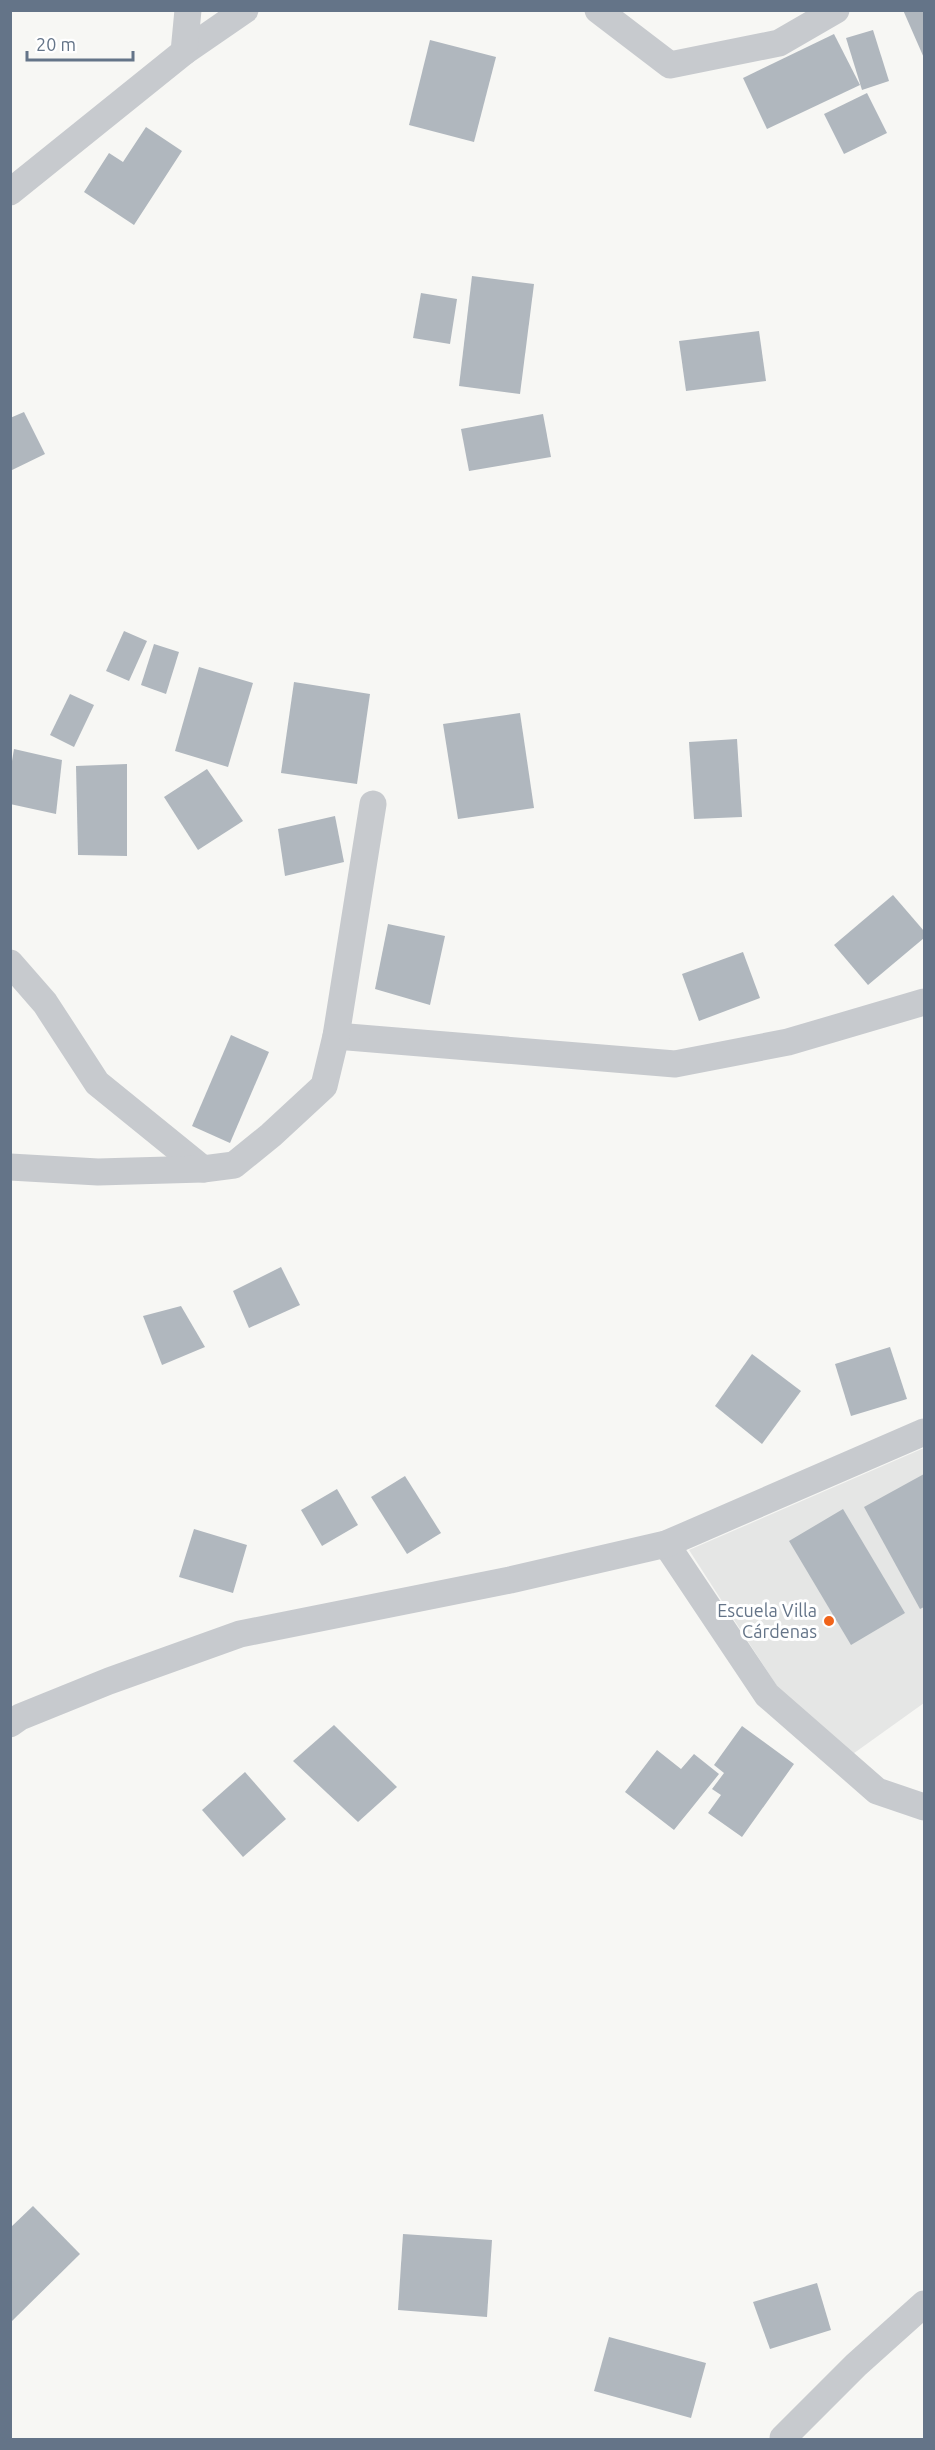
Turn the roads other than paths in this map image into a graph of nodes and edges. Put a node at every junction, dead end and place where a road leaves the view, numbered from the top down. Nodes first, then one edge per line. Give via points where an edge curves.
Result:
1 (188, 10) edge
2 (245, 10) edge
3 (598, 10) edge
4 (836, 10) edge
5 (184, 52) junction
6 (10, 192) edge
7 (373, 804) dead end
8 (10, 963) edge
9 (924, 1002) edge
10 (336, 1036) junction
11 (10, 1167) edge
12 (203, 1169) junction
13 (924, 1432) edge
14 (666, 1544) junction
15 (10, 1724) edge
16 (924, 1807) edge
17 (924, 2304) edge
18 (783, 2438) edge

1 - 5 street
2 - 5 street
3 - 4 street via 670,65 779,43
5 - 6 street
7 - 10 street
8 - 12 street via 45,1003 97,1083
9 - 10 street via 788,1042 675,1064
10 - 12 street via 324,1086 234,1165
11 - 12 street via 98,1172
13 - 14 street
14 - 15 street via 510,1581 240,1634 109,1681
14 - 16 street via 767,1695 877,1791
17 - 18 street

